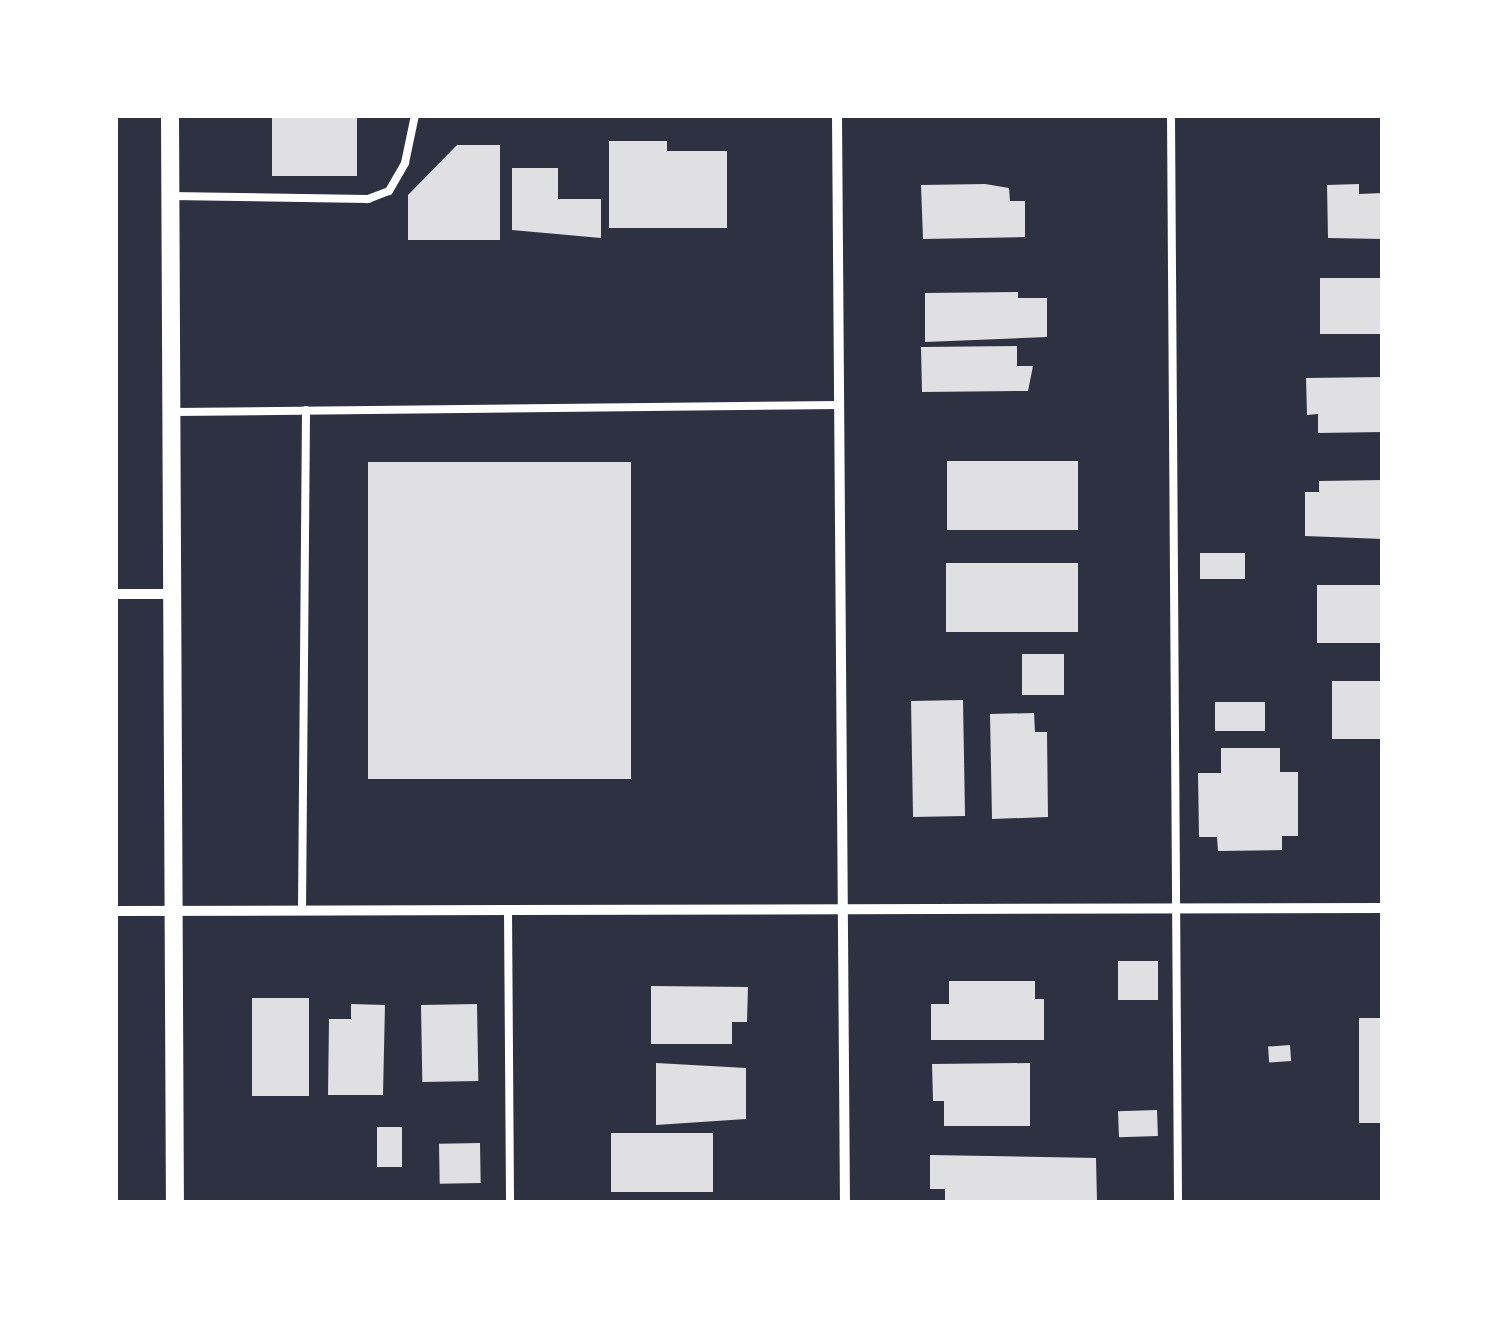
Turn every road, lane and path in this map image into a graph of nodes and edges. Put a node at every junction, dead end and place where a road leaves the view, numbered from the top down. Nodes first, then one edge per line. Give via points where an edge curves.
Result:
1 (170, 115) edge
2 (416, 115) edge
3 (837, 115) edge
4 (1172, 115) edge
5 (171, 196) junction
6 (839, 405) junction
7 (306, 410) junction
8 (171, 412) junction
9 (115, 594) edge
10 (172, 594) junction
11 (1174, 907) junction
12 (842, 908) junction
13 (1383, 908) edge
14 (508, 910) junction
15 (115, 911) edge
16 (174, 911) junction
17 (302, 911) junction
18 (175, 1203) edge
19 (510, 1203) edge
20 (845, 1203) edge
21 (1178, 1203) edge

1 - 5 street
2 - 5 lane via 389,191 368,199
3 - 6 street
4 - 11 lane
5 - 8 street
6 - 7 lane
6 - 12 street
7 - 8 lane
7 - 17 lane
8 - 10 street
9 - 10 street
10 - 16 street
11 - 12 street
11 - 13 street
11 - 21 lane
12 - 14 street
12 - 20 street
14 - 17 street
14 - 19 lane
15 - 16 street
16 - 17 street
16 - 18 street

